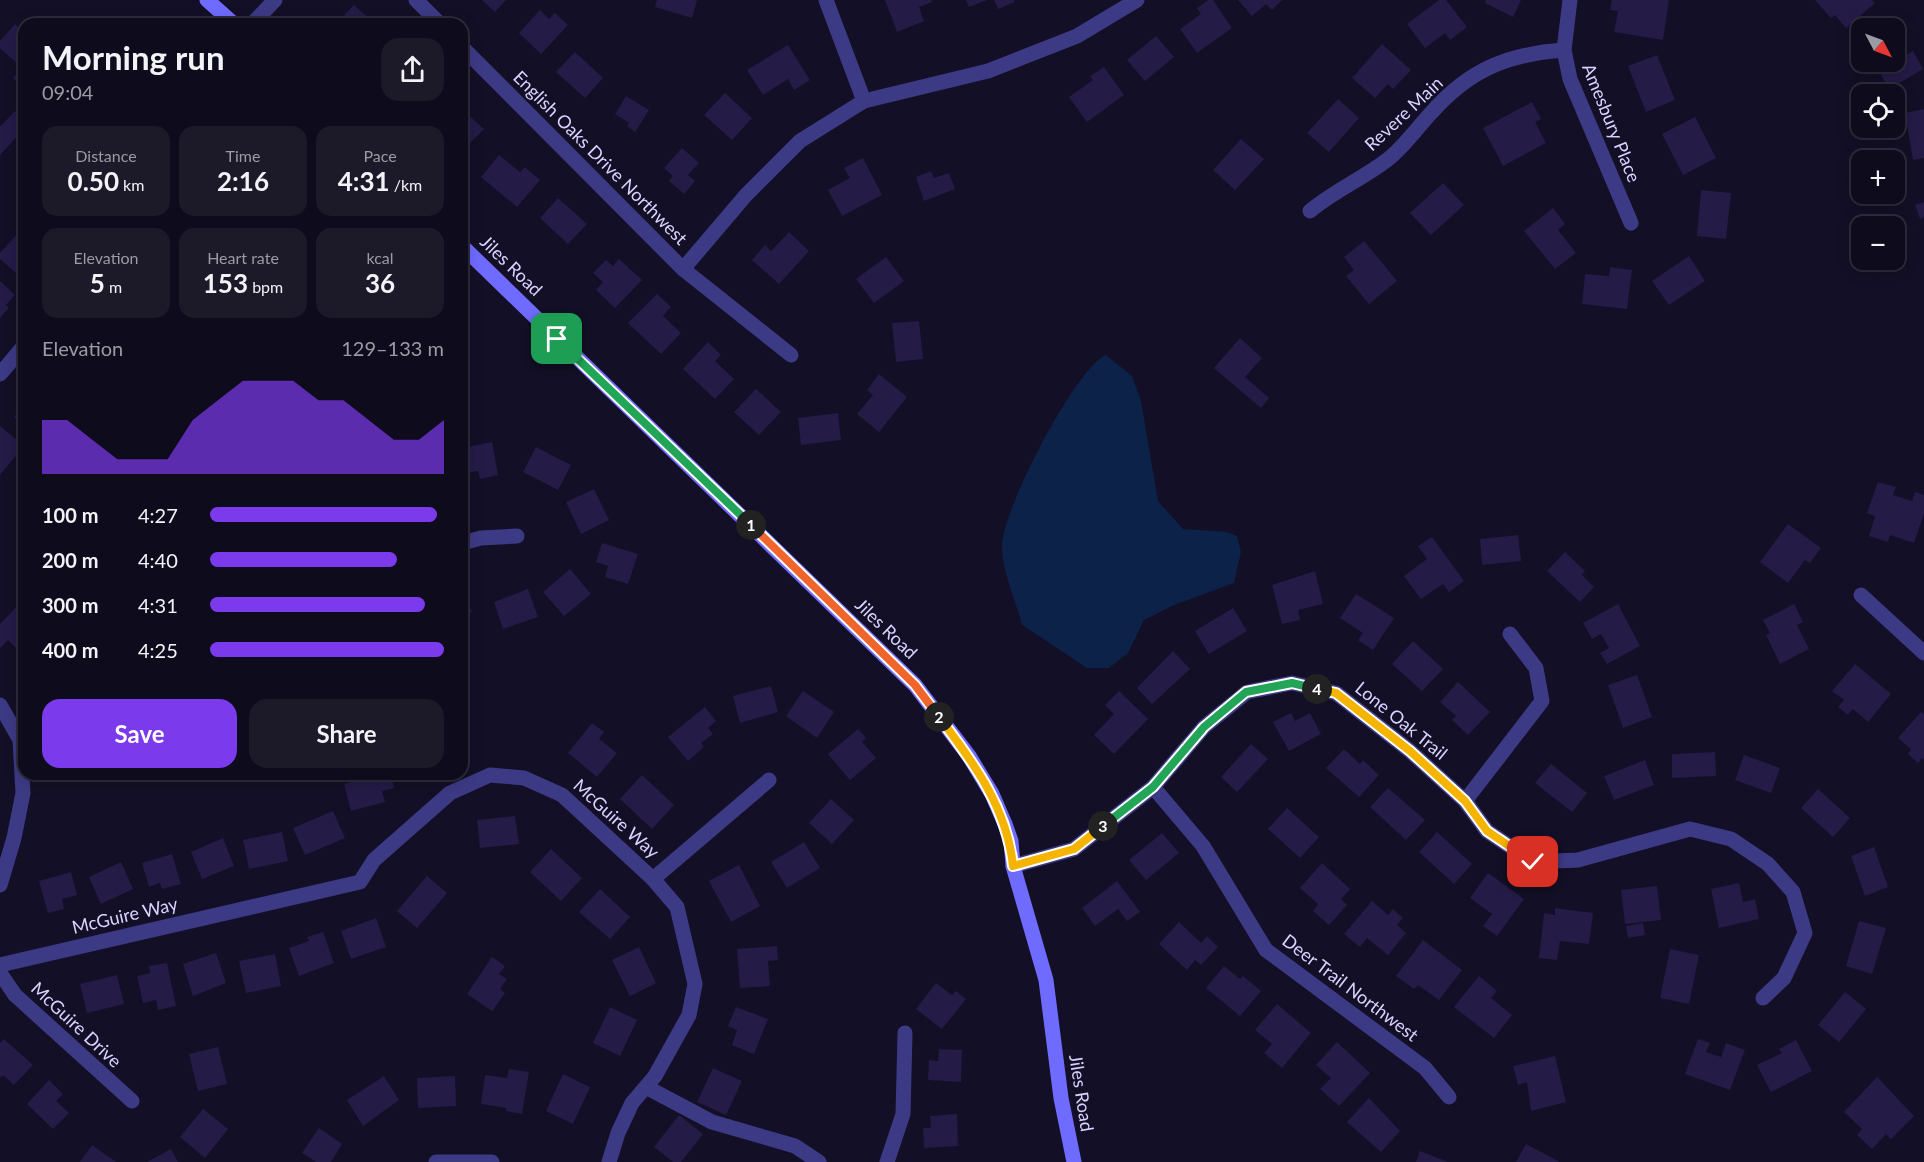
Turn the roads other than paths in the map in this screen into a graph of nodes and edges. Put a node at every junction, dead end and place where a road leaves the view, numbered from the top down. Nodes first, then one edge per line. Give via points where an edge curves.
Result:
1 (207, 0) edge
2 (275, 0) edge
3 (416, 0) edge
4 (826, 0) edge
5 (1137, 0) edge
6 (1570, 0) edge
7 (227, 18) edge
8 (258, 18) edge
9 (434, 18) edge
10 (1564, 50) junction
11 (468, 53) edge
12 (864, 101) junction
13 (1310, 211) dead end
14 (1631, 223) dead end
15 (468, 252) edge
16 (683, 269) junction
17 (18, 353) edge
18 (790, 355) dead end
19 (0, 374) edge
20 (517, 536) dead end
21 (468, 541) edge
22 (1862, 595) dead end
23 (1510, 634) dead end
24 (1924, 653) edge
25 (0, 705) edge
26 (18, 736) edge
27 (22, 780) edge
28 (769, 780) dead end
29 (1153, 787) junction
30 (1465, 801) junction
31 (1013, 866) junction
32 (653, 879) junction
33 (0, 885) edge
34 (0, 965) edge
35 (0, 973) edge
36 (1763, 998) dead end
37 (905, 1033) dead end
38 (646, 1087) junction
39 (1449, 1097) dead end
40 (132, 1101) dead end
41 (607, 1161) edge
42 (436, 1162) edge
43 (492, 1162) edge
44 (819, 1162) edge
45 (887, 1162) edge
46 (1074, 1162) edge

1 - 7 street
2 - 8 street
3 - 9 street
4 - 12 street
5 - 12 street, English Oaks Drive Northwest via 1077,36 988,71
6 - 10 street, Amesbury Place
10 - 13 street, Revere Main via 1529,53 1494,63 1443,100 1388,159 1330,194
10 - 14 street, Amesbury Place via 1588,128
11 - 16 street, English Oaks Drive Northwest
12 - 16 street, English Oaks Drive Northwest via 800,141 746,195
15 - 31 street, Jiles Road via 915,685 969,756 992,794 1011,841
16 - 18 street
17 - 19 street
20 - 21 street
22 - 24 street
23 - 30 street via 1536,668 1542,701
25 - 26 street
27 - 33 street via 14,838
28 - 32 street
29 - 30 street, Lone Oak Trail via 1204,727 1246,692 1292,683 1336,693 1410,751
29 - 31 street, Lone Oak Trail via 1074,849
29 - 39 street, Deer Trail Northwest via 1203,846 1266,950 1425,1068
30 - 36 street, Lone Oak Trail via 1487,831 1533,862 1578,860 1690,829 1731,839 1768,864 1792,892 1805,933 1784,978
31 - 46 street, Jiles Road via 1046,980 1061,1098
32 - 34 street, McGuire Way via 562,795 524,778 490,775 450,793 374,860 360,882
32 - 38 street, McGuire Way via 677,907 695,984 689,1015 671,1051
35 - 40 street, McGuire Drive via 15,995
37 - 45 street via 903,1114
38 - 41 street, McGuire Way via 632,1103
38 - 44 street via 712,1122 795,1146
42 - 43 street

